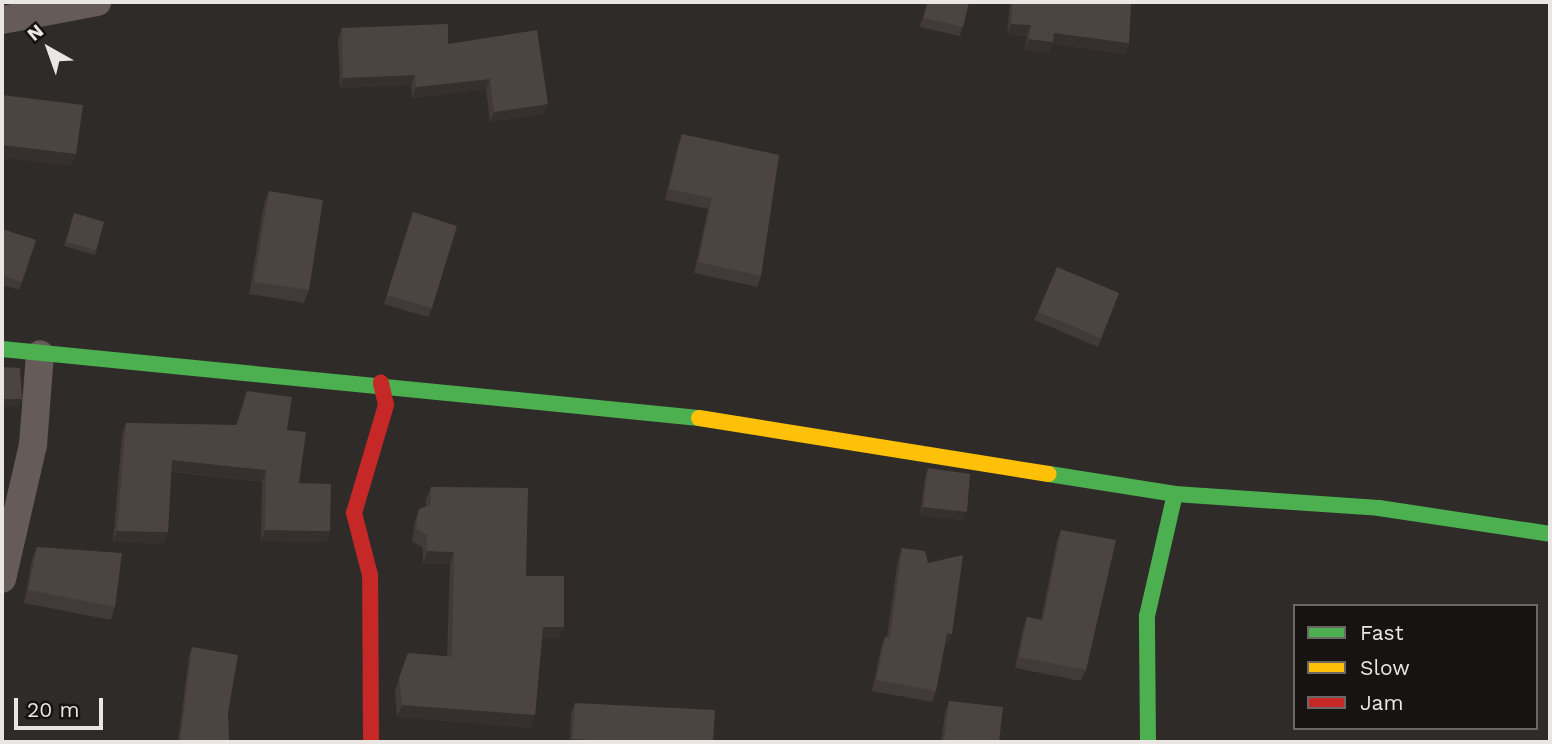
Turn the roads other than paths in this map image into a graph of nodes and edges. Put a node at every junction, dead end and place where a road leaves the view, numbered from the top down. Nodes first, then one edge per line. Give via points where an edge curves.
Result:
1 (97, 2) edge
2 (2, 20) edge
3 (2, 349) edge
4 (40, 354) junction
5 (381, 383) junction
6 (1175, 494) junction
7 (1550, 534) edge
8 (2, 579) edge
9 (372, 742) edge
10 (1148, 742) edge

1 - 2 street
3 - 4 street
4 - 5 street
4 - 8 street via 33,445
5 - 6 street via 781,428
5 - 9 street via 386,405 354,513 370,575
6 - 7 street via 1379,508
6 - 10 street via 1147,617

